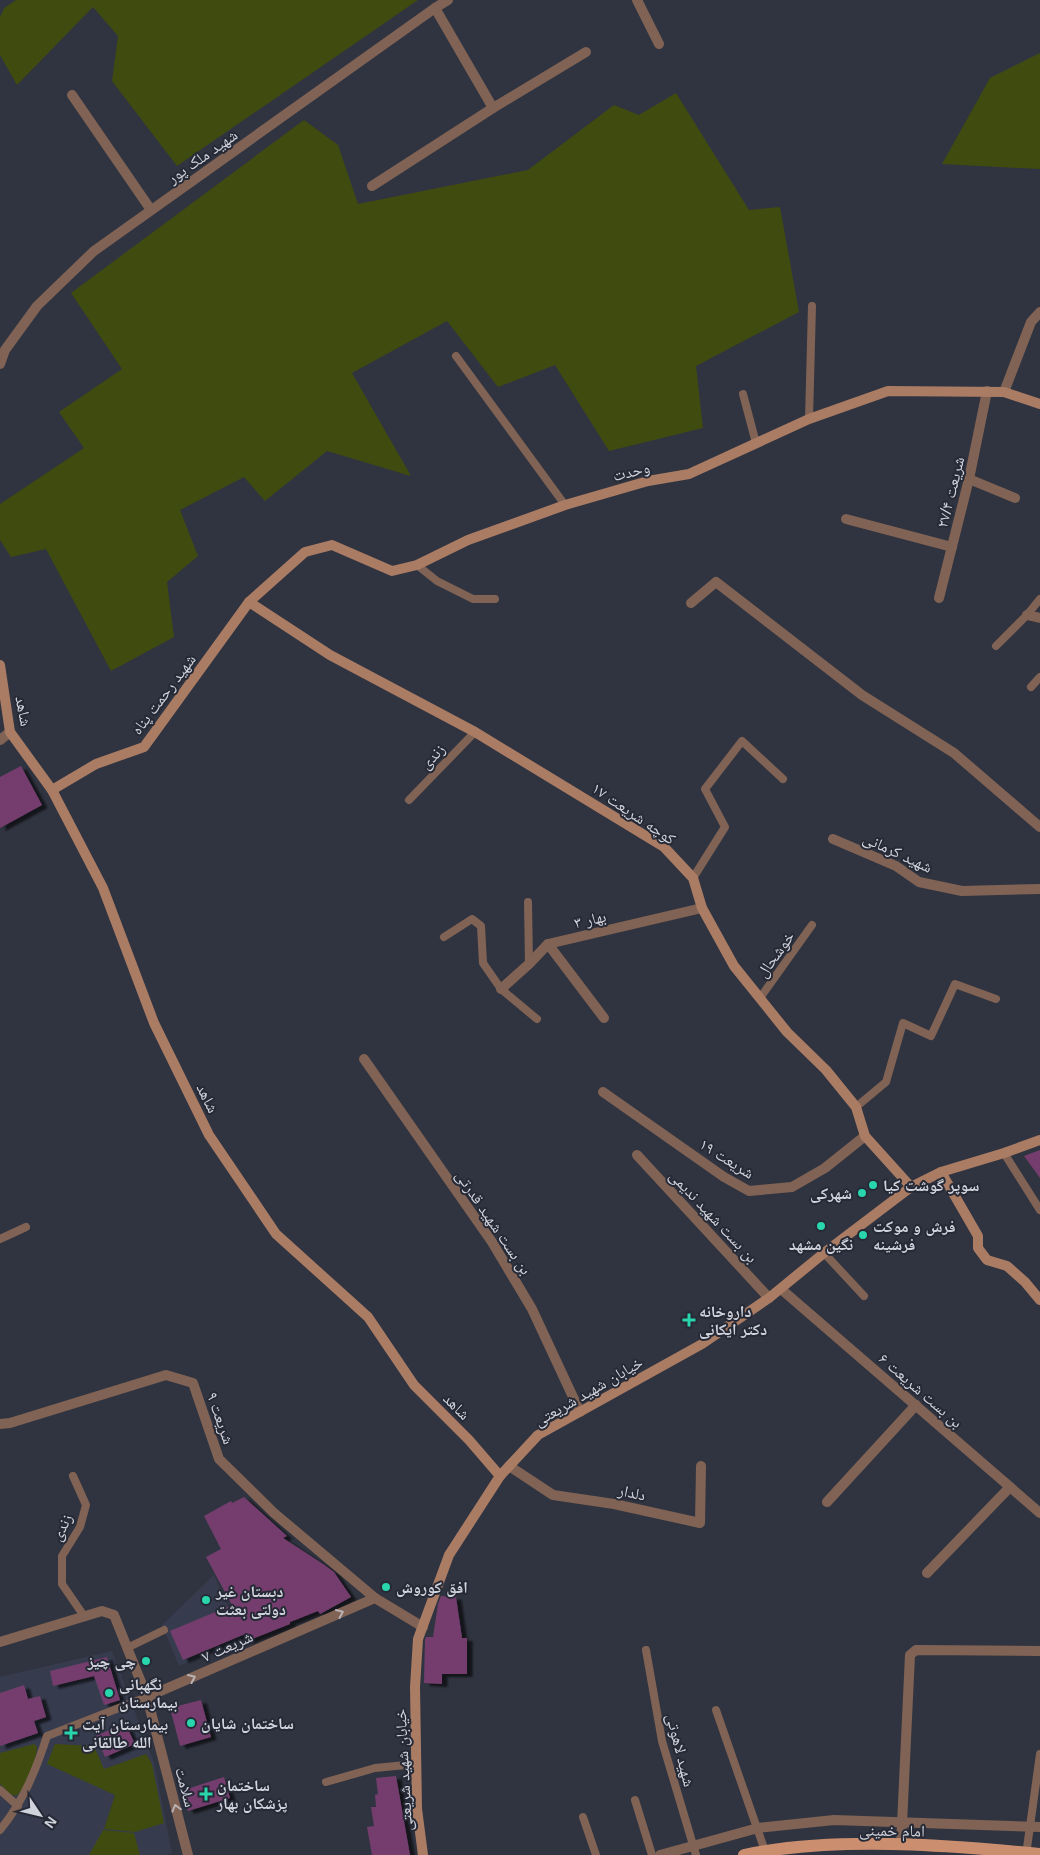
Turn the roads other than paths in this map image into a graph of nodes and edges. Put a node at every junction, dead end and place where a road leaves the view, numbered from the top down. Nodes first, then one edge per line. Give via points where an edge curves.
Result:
1 (448, 0) edge
2 (637, 0) edge
3 (435, 8) junction
4 (659, 44) dead end
5 (586, 52) dead end
6 (72, 95) dead end
7 (492, 108) junction
8 (372, 186) dead end
9 (151, 210) junction
10 (812, 306) dead end
11 (1040, 312) edge
12 (456, 356) dead end
13 (0, 364) edge
14 (987, 392) junction
15 (1004, 392) junction
16 (743, 394) dead end
17 (1040, 404) edge
18 (809, 419) junction
19 (756, 443) junction
20 (969, 479) junction
21 (1015, 498) dead end
22 (565, 505) junction
23 (846, 519) dead end
24 (952, 547) junction
25 (417, 565) junction
26 (939, 598) dead end
27 (495, 599) dead end
28 (1040, 599) edge
29 (249, 602) junction
30 (691, 603) dead end
31 (1027, 615) junction
32 (1040, 618) edge
33 (996, 646) dead end
34 (0, 666) edge
35 (1040, 677) edge
36 (1031, 687) dead end
37 (10, 732) junction
38 (475, 732) junction
39 (0, 740) edge
40 (783, 779) dead end
41 (52, 790) junction
42 (409, 800) dead end
43 (1040, 826) edge
44 (833, 839) dead end
45 (693, 878) junction
46 (1040, 888) edge
47 (528, 902) dead end
48 (702, 908) junction
49 (812, 925) dead end
50 (444, 937) dead end
51 (548, 944) junction
52 (529, 964) junction
53 (501, 989) junction
54 (760, 998) junction
55 (996, 999) dead end
56 (604, 1018) dead end
57 (537, 1019) dead end
58 (364, 1059) dead end
59 (603, 1092) dead end
60 (856, 1107) junction
61 (866, 1136) junction
62 (1040, 1140) edge
63 (1004, 1153) junction
64 (638, 1155) dead end
65 (941, 1172) junction
66 (911, 1187) junction
67 (1040, 1210) edge
68 (26, 1227) dead end
69 (0, 1239) edge
70 (824, 1254) junction
71 (781, 1289) junction
72 (864, 1296) dead end
73 (770, 1298) junction
74 (1040, 1300) edge
75 (916, 1405) junction
76 (580, 1412) junction
77 (0, 1424) edge
78 (509, 1466) junction
79 (701, 1466) dead end
80 (73, 1476) dead end
81 (500, 1476) junction
82 (1010, 1488) junction
83 (827, 1502) dead end
84 (1040, 1513) edge
85 (927, 1573) dead end
86 (375, 1598) junction
87 (84, 1616) junction
88 (423, 1627) junction
89 (164, 1630) dead end
90 (0, 1642) edge
91 (127, 1648) junction
92 (646, 1650) dead end
93 (1039, 1651) edge
94 (147, 1697) junction
95 (716, 1710) dead end
96 (1040, 1754) edge
97 (416, 1764) junction
98 (326, 1782) dead end
99 (0, 1790) edge
100 (635, 1800) dead end
101 (18, 1806) junction
102 (583, 1817) dead end
103 (902, 1822) junction
104 (1035, 1827) edge
105 (758, 1828) junction
106 (0, 1830) edge
107 (901, 1844) junction
108 (695, 1850) edge
109 (832, 1850) edge
110 (765, 1851) junction
111 (1026, 1854) edge
112 (1040, 1854) edge
113 (188, 1855) edge
114 (423, 1855) edge
115 (596, 1855) edge
116 (652, 1855) edge
117 (660, 1855) edge
118 (744, 1855) edge

1 - 3 street, شهید ملک پور
2 - 4 street
3 - 7 street
3 - 9 street, شهید ملک پور
5 - 7 street
6 - 9 street
7 - 8 street
9 - 13 street, شهید ملک پور via 94,251 38,306 5,350
10 - 18 lane
11 - 15 street via 1032,322
12 - 22 lane
14 - 15 street, وحدت
14 - 18 street, وحدت via 888,391
14 - 20 street, شریعت ۲۷/۴
15 - 17 street, وحدت
16 - 19 lane
18 - 19 street, وحدت
19 - 22 street, وحدت via 689,474 648,481
20 - 21 street
20 - 24 street, شریعت ۲۷/۴
22 - 25 street, وحدت via 468,540
23 - 24 street
24 - 26 street, شریعت ۲۷/۴
25 - 27 lane via 437,581 472,599
25 - 29 street, وحدت via 392,571 332,545 305,552
28 - 31 lane
29 - 38 street, کوچه شریعت ۱۷ via 330,655
29 - 41 street, شهید رحمت پناه via 144,747 96,764
30 - 43 street via 716,582 862,695 954,753
31 - 32 street
31 - 33 lane
34 - 37 street, شاهد
35 - 36 lane
37 - 39 street
37 - 41 street, شاهد
38 - 42 lane, زندی
38 - 45 street, کوچه شریعت ۱۷ via 664,848
40 - 45 lane via 742,741 705,789 725,827
41 - 81 street, شاهد via 103,888 154,1023 209,1135 276,1234 368,1317 414,1385
44 - 46 street, شهید کرمانی via 896,866 919,882 962,891
45 - 48 street, کوچه شریعت ۱۷
47 - 52 lane
48 - 51 street, بهار ۳
48 - 54 street, کوچه شریعت ۱۷ via 734,966
49 - 54 lane, خوشحال
50 - 53 lane via 472,920 481,926 483,963
51 - 52 street
51 - 56 street
52 - 53 street
53 - 57 lane
54 - 60 street, کوچه شریعت ۱۷
55 - 60 lane via 955,984 930,1036 903,1022 886,1082
58 - 76 street, بن بست شهید قدرتی via 492,1242 532,1309
59 - 61 street, شریعت ۱۹ via 749,1191 792,1187 825,1168
60 - 61 street, کوچه شریعت ۱۷
61 - 66 street, کوچه شریعت ۱۷
62 - 63 street, خیابان شهید شریعتی
63 - 65 street, خیابان شهید شریعتی
63 - 67 lane
64 - 73 street, بن بست شهید ندیمی
65 - 66 street, خیابان شهید شریعتی
65 - 74 street via 978,1236 978,1248 987,1260 1007,1266
66 - 70 street, خیابان شهید شریعتی
68 - 69 lane
70 - 71 street, خیابان شهید شریعتی
70 - 72 lane
71 - 73 street, خیابان شهید شریعتی
71 - 75 street, بن بست شریعت ۶
73 - 76 street, خیابان شهید شریعتی via 702,1344
75 - 82 street, بن بست شریعت ۶
75 - 83 street
76 - 78 street, خیابان شهید شریعتی via 538,1435
77 - 86 street, شریعت ۹ via 166,1375 193,1383 219,1459 274,1513
78 - 79 street, دلدار via 553,1495 700,1522
78 - 81 street, خیابان شهید شریعتی
80 - 87 lane, زندی via 86,1505 80,1527 62,1556 62,1584
81 - 88 street, خیابان شهید شریعتی via 449,1555
82 - 84 street, بن بست شریعت ۶
82 - 85 street
86 - 88 street, شریعت ۹
94 -> 86 street, شریعت ۷ via 234,1664
87 - 90 street, سلامت
87 - 91 street, سلامت via 102,1610 114,1615
88 - 97 street, خیابان شهید شریعتی via 418,1639 415,1687
89 - 91 lane
91 - 94 street, سلامت
92 - 108 lane, شهید لاهوتی via 662,1741
93 - 103 street via 916,1650 910,1655
94 - 101 lane via 47,1736 29,1786
113 -> 94 street, سلامت
95 - 105 lane
96 - 104 lane
97 - 98 lane via 375,1768
97 - 114 street, خیابان شهید شریعتی
99 - 101 lane
100 - 116 lane
101 - 106 lane
102 - 115 lane
103 - 104 street
103 - 105 street via 834,1820
103 - 107 street
104 - 111 lane
105 - 108 street
105 - 110 lane
107 - 109 main road, امام خمینی
107 - 111 main road, امام خمینی
108 - 117 street
109 - 110 main road, امام خمینی
110 - 118 main road, امام خمینی
111 - 112 main road, امام خمینی

